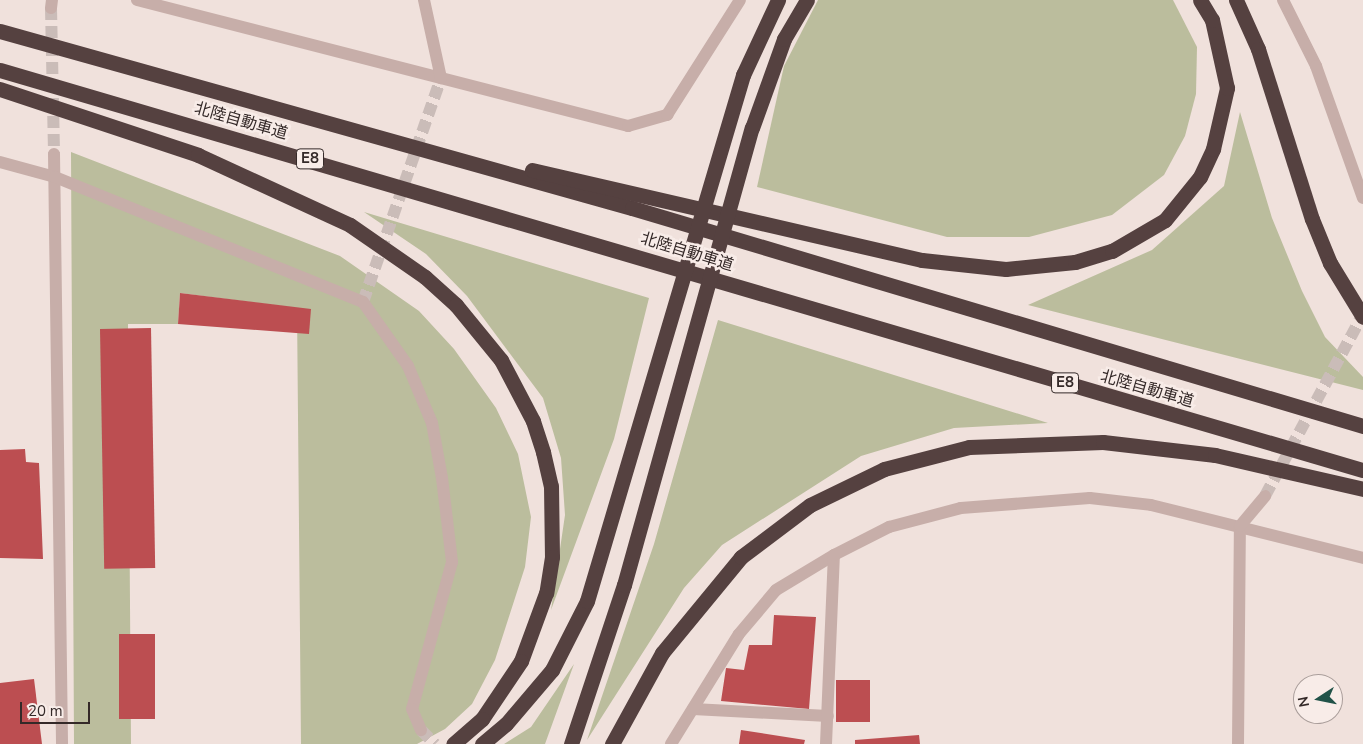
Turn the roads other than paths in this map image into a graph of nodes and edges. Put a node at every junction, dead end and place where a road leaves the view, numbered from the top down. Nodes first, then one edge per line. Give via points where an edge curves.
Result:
1 (137, 0) edge
2 (424, 0) edge
3 (740, 0) edge
4 (778, 0) edge
5 (807, 0) edge
6 (1200, 0) edge
7 (1236, 0) edge
8 (1283, 0) edge
9 (0, 31) edge
10 (0, 70) edge
11 (441, 78) junction
12 (0, 89) edge
13 (394, 140) junction
14 (54, 154) tunnel mouth
15 (0, 162) edge
16 (55, 178) junction
17 (1363, 198) edge
18 (1363, 317) edge
19 (1363, 426) edge
20 (1363, 470) edge
21 (1363, 489) edge
22 (1265, 496) tunnel mouth
23 (1240, 526) junction
24 (834, 555) junction
25 (1363, 558) edge
26 (693, 709) junction
27 (828, 716) junction
28 (421, 730) tunnel mouth
29 (62, 744) edge
30 (453, 744) edge
31 (482, 744) edge
32 (571, 744) edge
33 (612, 744) edge
34 (671, 744) edge
35 (826, 744) edge
36 (1238, 744) edge

1 - 11 street
2 - 11 street
3 - 11 street via 668,114 628,126
4 - 31 highway via 743,74 587,601 552,670 506,724
5 - 32 highway via 784,39 752,128 624,585
6 - 13 highway via 1222,54 1227,88 1223,118 1213,149 1189,192 1165,220 1138,239 1075,262 1006,269 922,260
7 - 18 highway via 1258,49 1312,219 1330,263
8 - 17 street via 1316,66
9 - 13 highway, 北陸自動車道 / E8
10 - 20 highway, 北陸自動車道 / E8 via 619,248 767,295
12 - 30 highway via 198,155 350,225 424,277 456,305 501,360 530,413 543,452 551,486 552,557 546,593 521,661 482,719
13 - 19 highway, 北陸自動車道 / E8
14 - 16 street
15 - 16 street
16 - 28 street via 363,302 408,366 432,422 452,562 412,709
16 - 29 street
21 - 33 highway via 1216,455 1103,442 969,447 884,469 810,505 741,557 662,653
22 - 23 street
23 - 24 street via 1151,505 1090,498 1038,499 952,510 889,527
23 - 25 street
23 - 36 street
24 - 26 street via 776,590 739,634
24 - 27 street
26 - 27 street
26 - 34 street
27 - 35 street

